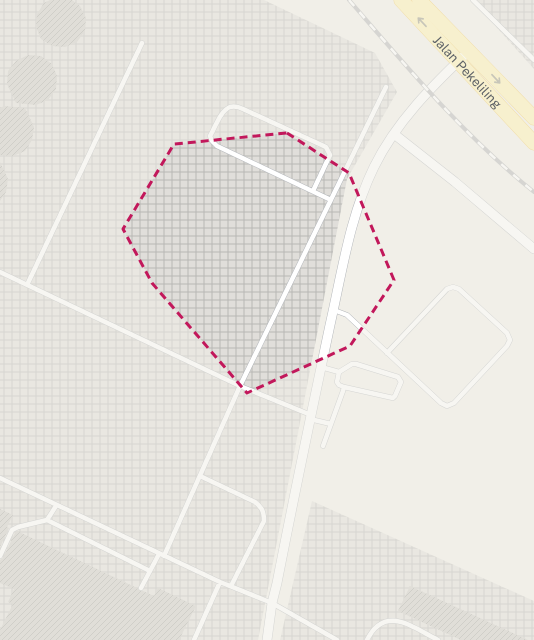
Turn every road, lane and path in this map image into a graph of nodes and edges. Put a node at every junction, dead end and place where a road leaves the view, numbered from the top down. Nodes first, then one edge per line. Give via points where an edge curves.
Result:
1 (401, 0) edge
2 (419, 0) edge
3 (474, 0) edge
4 (142, 43) dead end
5 (469, 51) junction
6 (534, 60) edge
7 (458, 61) junction
8 (386, 87) dead end
9 (534, 118) edge
10 (394, 134) junction
11 (534, 142) edge
12 (313, 191) junction
13 (331, 200) junction
14 (534, 249) edge
15 (0, 272) edge
16 (27, 285) junction
17 (334, 310) junction
18 (387, 352) junction
19 (321, 367) junction
20 (339, 372) junction
21 (240, 386) junction
22 (344, 387) junction
23 (310, 417) junction
24 (331, 424) junction
25 (322, 446) dead end
26 (200, 476) junction
27 (0, 478) edge
28 (56, 506) junction
29 (47, 520) junction
30 (162, 555) junction
31 (0, 556) edge
32 (150, 571) junction
33 (220, 582) junction
34 (231, 586) junction
35 (141, 588) dead end
36 (272, 603) junction
37 (194, 640) edge
38 (267, 640) edge
39 (337, 640) edge
40 (367, 640) edge
41 (438, 640) edge

7 -> 1 main road, Jalan Pekeliling
2 - 5 main road, Jalan Pekeliling
3 - 6 lane
4 - 16 lane
5 - 7 street
5 -> 9 main road, Jalan Pekeliling
7 - 10 street via 417,104
7 - 11 main road, Jalan Pekeliling
8 - 13 lane
10 - 14 street
10 - 17 street via 367,183 348,243
12 - 12 lane via 217,146 210,136 224,112 235,106 326,147 330,155
12 - 13 lane
13 - 21 lane
15 - 16 lane
16 - 21 lane
17 - 18 lane via 347,315
17 - 19 street
18 - 18 lane via 447,406 454,403 510,340 507,333 460,289 453,286 447,289
19 - 20 lane
19 - 23 street
20 - 22 lane via 337,382
20 - 22 lane via 356,364 398,377 401,382 393,398
21 - 23 lane
21 - 26 lane
22 - 24 lane
23 - 24 lane
23 - 36 street
24 - 25 lane
26 - 30 lane
26 - 34 lane via 255,502 262,507 264,514 264,521
27 - 28 lane
28 - 29 lane
28 - 30 lane
29 - 31 lane via 12,530
29 - 32 lane
30 - 32 lane
30 - 33 lane
32 - 35 lane
33 - 34 lane
33 - 37 lane
34 - 36 lane
36 - 38 street
36 - 39 lane
40 - 41 lane via 376,626 390,620 403,622

